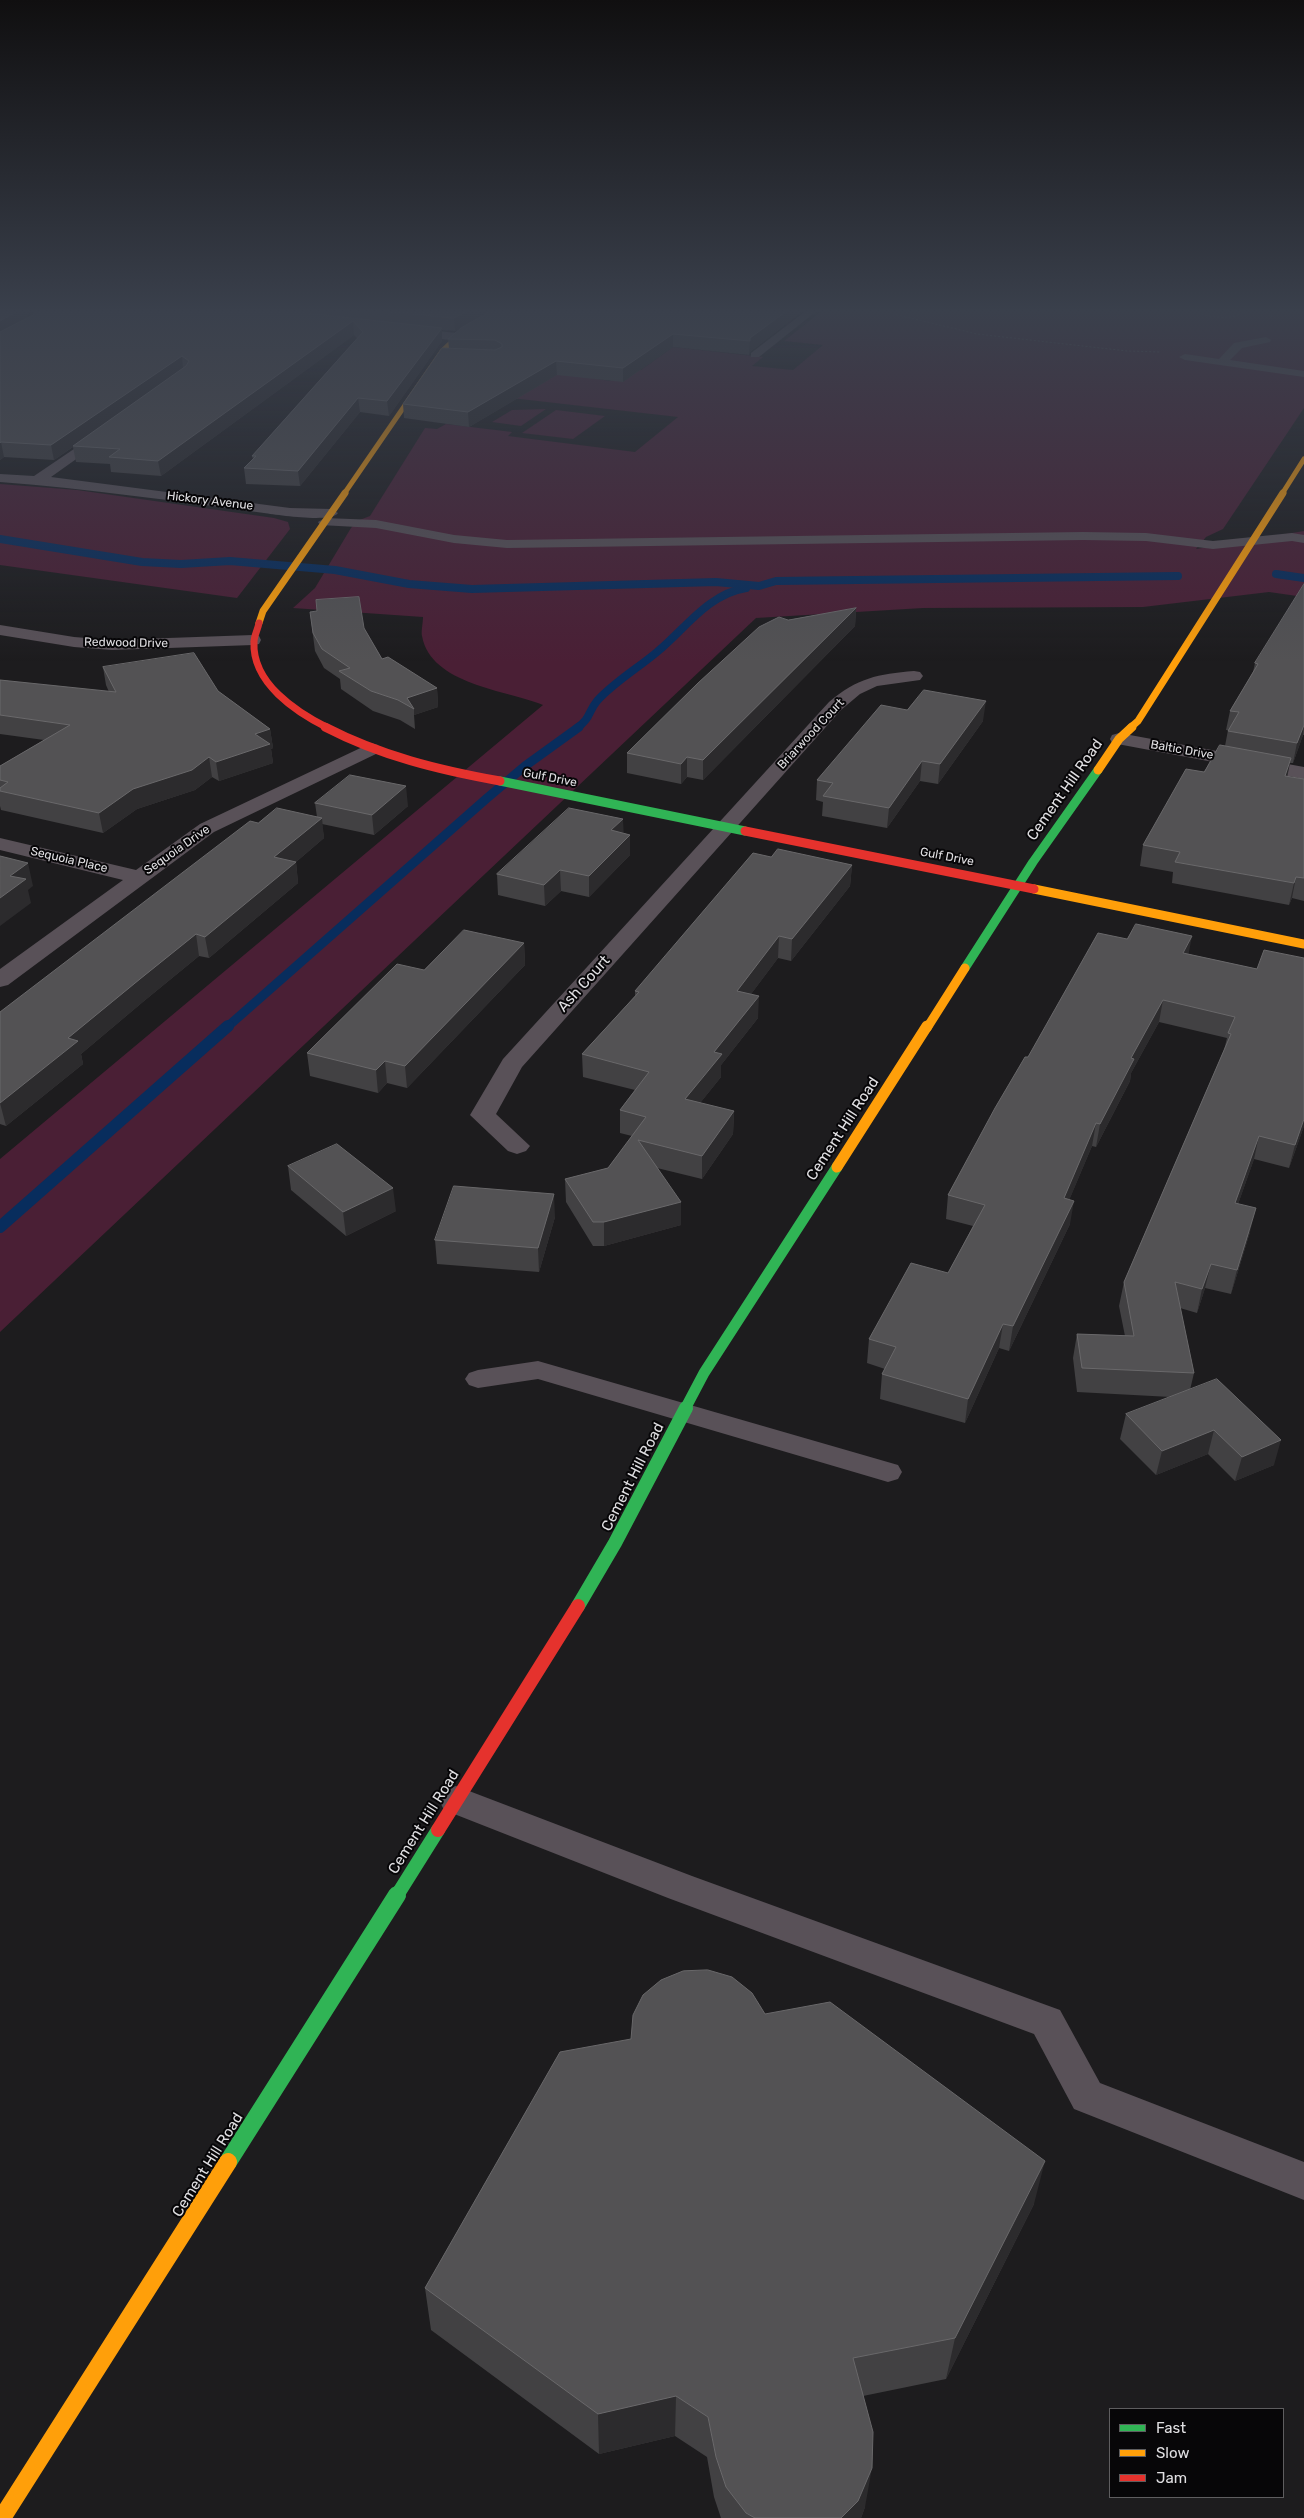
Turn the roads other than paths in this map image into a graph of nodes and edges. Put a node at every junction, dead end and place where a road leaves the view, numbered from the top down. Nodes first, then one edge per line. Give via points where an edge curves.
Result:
1 (111, 428) edge
2 (390, 428) edge
3 (1304, 459) edge
4 (0, 478) edge
5 (37, 481) junction
6 (328, 518) junction
7 (1304, 538) edge
8 (1252, 541) junction
9 (0, 630) edge
10 (253, 640) junction
11 (914, 676) dead end
12 (1119, 739) junction
13 (371, 748) junction
14 (1304, 773) edge
15 (727, 827) junction
16 (0, 844) edge
17 (138, 877) junction
18 (1018, 886) junction
19 (1304, 944) edge
20 (0, 980) edge
21 (517, 1146) dead end
22 (478, 1379) dead end
23 (683, 1410) junction
24 (888, 1472) dead end
25 (456, 1800) junction
26 (1304, 2181) edge
27 (2, 2518) edge

1 - 5 street
2 - 6 street
3 - 8 street, Cement Hill Road
4 - 5 street, Hickory Avenue
5 - 6 street, Hickory Avenue via 83,484
6 - 8 lane via 454,539 507,544 1083,536 1146,537 1213,545
6 - 10 street via 263,611
7 - 8 lane
8 - 12 street, Cement Hill Road via 1138,721
9 - 10 street, Redwood Drive via 112,645
10 - 13 street, Gulf Drive via 264,675 292,707 322,727
11 - 15 street, Briarwood Court via 877,678 854,689
12 - 14 street, Baltic Drive
12 - 18 street, Cement Hill Road
13 - 15 street, Gulf Drive via 420,764 483,778
13 - 17 street, Sequoia Drive via 207,828
15 - 18 street, Gulf Drive
15 - 21 street, Ash Court via 512,1064 483,1115
16 - 17 street, Sequoia Place
17 - 20 street, Sequoia Drive
18 - 19 street, Gulf Drive
18 - 23 street, Cement Hill Road
22 - 23 lane via 538,1370
23 - 24 lane
23 - 25 street, Cement Hill Road via 615,1543
25 - 26 lane via 1047,2022 1087,2096
25 - 27 street, Cement Hill Road

